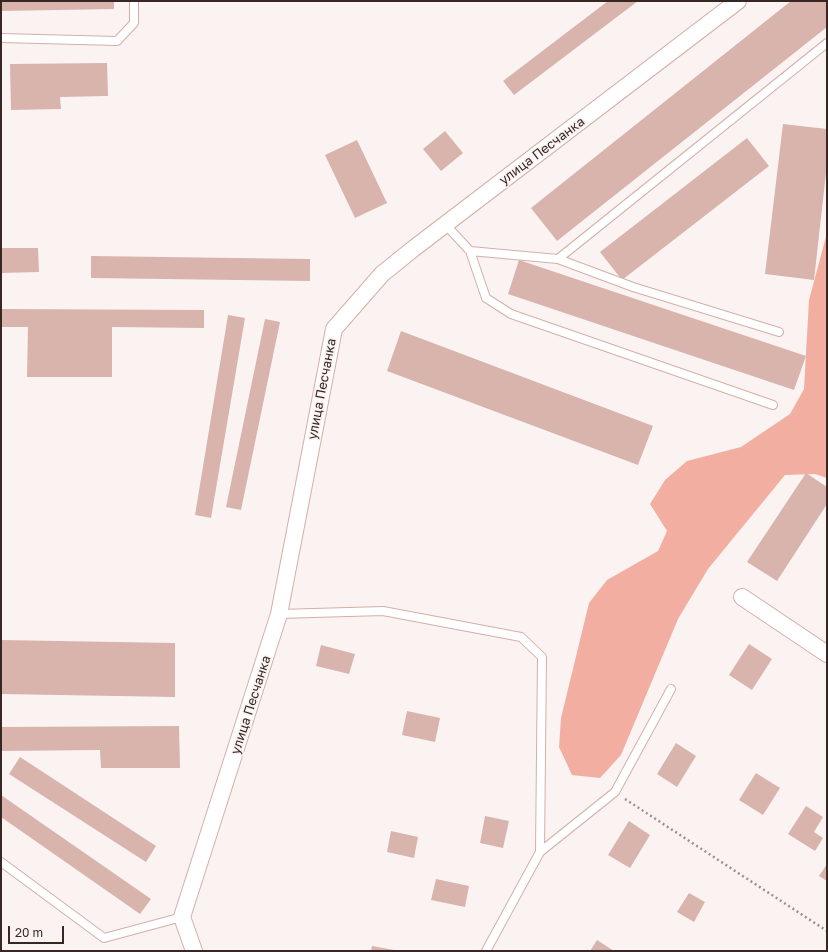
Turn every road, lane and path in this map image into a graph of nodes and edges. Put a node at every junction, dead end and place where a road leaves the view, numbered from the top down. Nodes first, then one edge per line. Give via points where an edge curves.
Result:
1 (134, 1) edge
2 (738, 1) edge
3 (1, 38) edge
4 (827, 43) edge
5 (445, 224) junction
6 (470, 251) junction
7 (558, 259) junction
8 (779, 332) dead end
9 (773, 405) dead end
10 (742, 597) dead end
11 (279, 614) junction
12 (827, 654) edge
13 (671, 689) dead end
14 (615, 792) junction
15 (540, 852) junction
16 (1, 862) edge
17 (182, 917) junction
18 (827, 931) edge
19 (194, 951) edge
20 (486, 951) edge

1 - 3 lane via 134,23 117,41
2 - 5 street, улица Песчанка
4 - 7 lane
5 - 6 lane
5 - 11 street, улица Песчанка via 382,274 334,329
6 - 7 lane
6 - 9 lane via 486,298 511,314
7 - 8 lane via 633,287
10 - 12 street
11 - 15 lane via 383,611 521,637 542,657
11 - 17 street, улица Песчанка
13 - 14 lane
14 - 15 lane
14 - 18 path
15 - 20 lane
16 - 17 lane via 104,938
17 - 19 street

